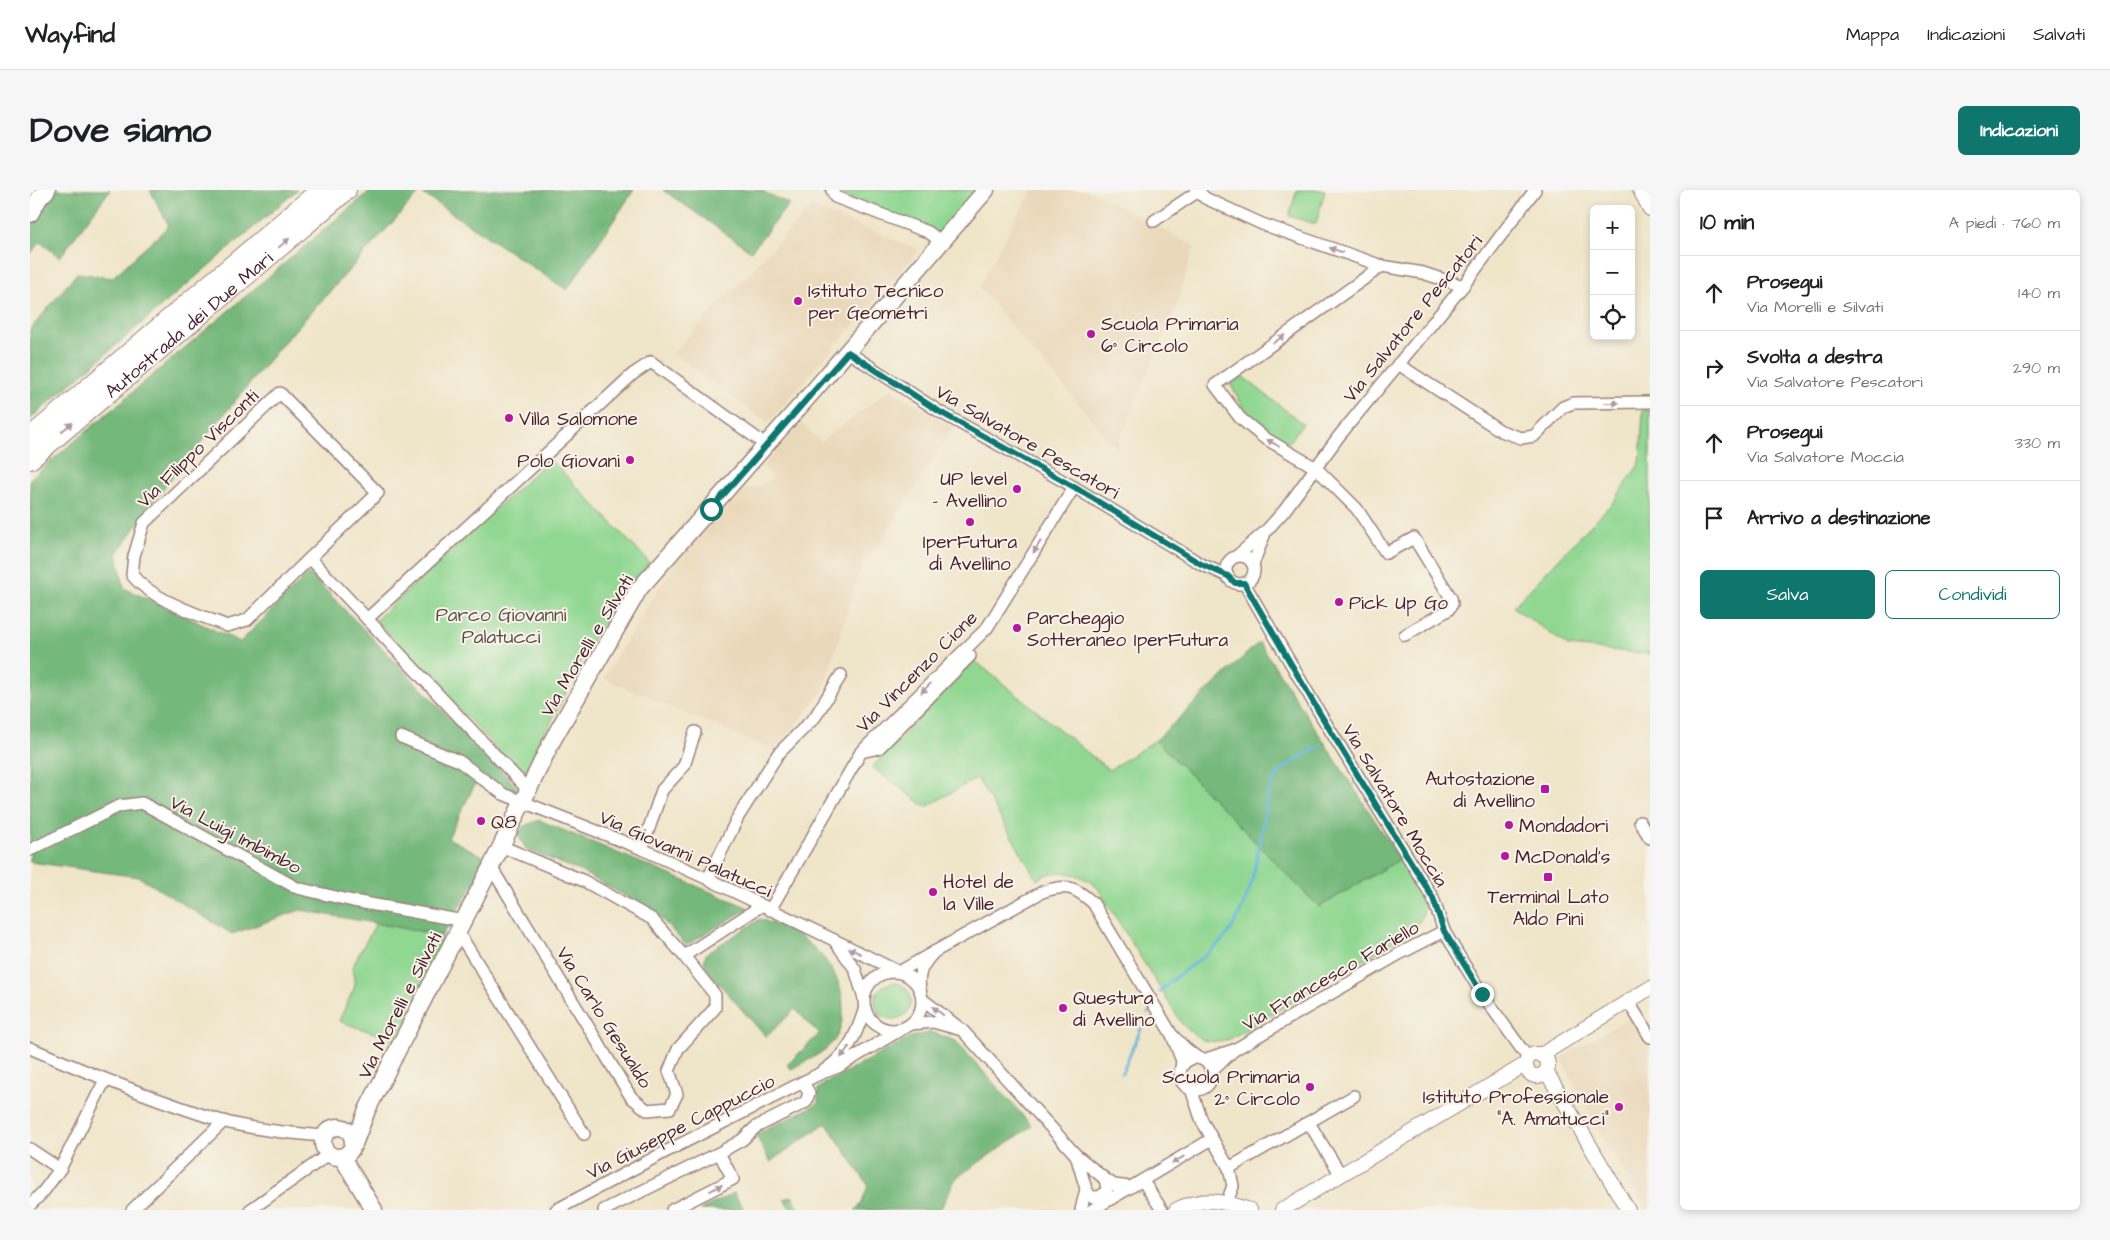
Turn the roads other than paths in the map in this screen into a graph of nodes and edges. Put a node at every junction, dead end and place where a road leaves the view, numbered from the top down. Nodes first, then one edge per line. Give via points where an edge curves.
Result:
1 (47, 190) edge
2 (321, 190) edge
3 (346, 190) edge
4 (832, 190) edge
5 (986, 190) edge
6 (1198, 190) edge
7 (1535, 190) edge
8 (1640, 190) edge
9 (1650, 210) edge
10 (30, 214) edge
11 (1154, 221) dead end
12 (942, 242) junction
13 (1382, 266) junction
14 (1463, 286) junction
15 (848, 352) junction
16 (1398, 364) junction
17 (1650, 402) edge
18 (30, 438) edge
19 (766, 445) junction
20 (30, 459) edge
21 (1316, 468) junction
22 (1074, 487) junction
23 (1266, 532) junction
24 (1237, 556) junction
25 (310, 558) junction
26 (1228, 570) junction
27 (1250, 574) junction
28 (367, 619) junction
29 (1405, 634) dead end
30 (970, 656) dead end
31 (841, 675) dead end
32 (695, 732) dead end
33 (401, 737) dead end
34 (861, 752) junction
35 (525, 796) junction
36 (1640, 822) dead end
37 (1650, 838) edge
38 (501, 846) junction
39 (642, 849) junction
40 (30, 850) edge
41 (491, 867) junction
42 (708, 879) junction
43 (766, 908) junction
44 (461, 927) junction
45 (1444, 931) junction
46 (834, 940) junction
47 (934, 952) junction
48 (684, 956) junction
49 (899, 972) junction
50 (1650, 988) edge
51 (921, 994) junction
52 (1628, 1001) junction
53 (864, 1003) junction
54 (907, 1026) junction
55 (962, 1030) junction
56 (1172, 1035) junction
57 (1650, 1037) edge
58 (30, 1048) edge
59 (1234, 1050) junction
60 (1541, 1055) junction
61 (1200, 1059) junction
62 (1527, 1061) junction
63 (1181, 1068) junction
64 (1546, 1070) junction
65 (1211, 1072) junction
66 (819, 1074) junction
67 (105, 1080) junction
68 (803, 1082) junction
69 (1191, 1089) junction
70 (1354, 1096) dead end
71 (367, 1110) junction
72 (224, 1121) junction
73 (1309, 1123) junction
74 (341, 1127) junction
75 (584, 1134) dead end
76 (324, 1136) junction
77 (1212, 1139) junction
78 (354, 1144) junction
79 (30, 1149) edge
80 (719, 1153) junction
81 (1076, 1154) junction
82 (335, 1155) junction
83 (1229, 1168) junction
84 (60, 1169) junction
85 (1341, 1175) junction
86 (1105, 1179) junction
87 (1143, 1181) junction
88 (1130, 1187) junction
89 (1086, 1190) junction
90 (30, 1205) edge
91 (1230, 1207) edge
92 (132, 1210) edge
93 (250, 1210) edge
94 (374, 1210) edge
95 (556, 1210) edge
96 (604, 1210) edge
97 (672, 1210) edge
98 (1081, 1210) edge
99 (1092, 1210) edge
100 (1162, 1210) edge
101 (1176, 1210) edge
102 (1282, 1210) edge
103 (1628, 1210) edge

1 - 10 main road
2 - 18 highway, Autostrada dei Due Mari
20 -> 3 highway, Autostrada dei Due Mari
4 - 12 street via 835,197 928,232
5 - 12 main road, Via Morelli e Silvati
6 - 11 street
13 -> 6 street via 1262,224 1205,198
7 - 14 street, Via Salvatore Pescatori
8 - 9 street
12 - 15 main road, Via Morelli e Silvati
13 - 14 street via 1423,273
21 -> 13 street via 1263,437 1240,418 1215,385
14 - 16 street, Via Salvatore Pescatori
15 - 19 main road, Via Morelli e Silvati
15 - 22 street, Via Salvatore Pescatori via 940,412
16 -> 17 street via 1501,431 1521,438 1534,436 1563,407 1573,403
16 - 21 street, Via Salvatore Pescatori
19 - 28 street via 650,362 633,374
19 - 35 main road, Via Morelli e Silvati via 639,589 552,741
21 - 23 street, Via Salvatore Pescatori
21 - 29 street via 1356,509 1386,553 1414,538 1451,598 1448,610
22 - 26 street, Via Salvatore Pescatori via 1192,558
22 -> 34 street, Via Vincenzo Cione via 987,628
23 - 24 street, Via Salvatore Pescatori
23 - 27 street, Via Salvatore Pescatori
24 - 26 street, Via Salvatore Pescatori
24 - 27 street via 1248,558
25 - 25 street, Via Filippo Visconti via 378,494 280,393 144,523 132,574 140,585 170,602 227,626 247,620
25 - 28 street
26 - 27 street, Via Salvatore Pescatori via 1235,583
27 - 45 street, Via Salvatore Moccia via 1266,620 1433,898
28 - 35 street
30 - 34 street, Via Vincenzo Cione via 879,748
31 - 42 street via 815,717 778,754 738,817
32 - 39 street via 684,766 662,790
33 - 35 street, Via Giovanni Palatucci via 459,761 503,794
34 - 43 street, Via Vincenzo Cione
35 - 38 main road, Via Morelli e Silvati
35 - 39 street, Via Giovanni Palatucci
36 - 37 street
38 - 41 main road, Via Morelli e Silvati
38 - 48 street, Via Carlo Gesualdo via 584,881 652,919
39 - 42 street, Via Giovanni Palatucci
40 - 44 street, Via Luigi Imbimbo via 119,806 142,803 297,888
41 - 44 main road, Via Morelli e Silvati
41 - 48 street, Via Carlo Gesualdo via 630,1097 647,1110 670,1108 677,1094 668,1071 678,1049 715,1008 716,995
42 - 43 street, Via Giovanni Palatucci
43 - 46 street, Via Giovanni Palatucci
43 - 48 street
44 - 71 main road, Via Morelli e Silvati
44 - 75 street
45 - 59 street, Via Francesco Fariello
45 - 62 street, Via Salvatore Moccia
49 -> 46 street, Via Giovanni Palatucci
46 - 53 street, Via Giovanni Palatucci via 855,969
47 - 49 street
47 - 51 street via 920,970
47 - 56 street via 1042,892 1060,886 1078,890 1093,904
49 - 51 street via 908,976
49 - 53 street via 890,972 872,980
50 - 52 street
51 - 54 street via 918,1017
55 -> 51 street
52 - 57 street
52 - 60 street
53 - 54 street via 868,1017 884,1029
53 -> 66 street, Via Giuseppe Cappuccio via 850,1046 836,1063
54 - 55 street via 933,1022
54 - 66 street, Via Giuseppe Cappuccio via 838,1067
55 - 81 street
56 - 61 street
56 - 63 street via 1182,1061
58 - 67 street
59 - 61 street, Via Francesco Fariello
59 - 65 street, Via Francesco Fariello
60 - 62 street via 1534,1054
60 - 64 street via 1547,1062
61 - 63 street via 1188,1060
61 - 65 street
62 - 64 street via 1528,1071 1535,1075
62 - 85 street
63 - 69 street via 1180,1079
64 - 103 street
65 - 69 street via 1206,1086
66 - 68 street, Via Giuseppe Cappuccio
67 - 72 street
67 - 84 street
68 - 80 street via 809,1093 806,1102 756,1127 742,1140
68 - 95 street, Via Giuseppe Cappuccio
69 - 77 street
70 - 73 street
71 - 74 main road, Via Morelli e Silvati
71 - 78 main road, Via Morelli e Silvati
72 - 76 street
72 - 92 street
73 - 83 street
73 - 85 street
74 - 76 main road via 331,1128
74 - 78 main road via 349,1131
76 - 82 main road via 323,1146
77 - 83 street
77 -> 87 street
78 - 82 main road via 350,1152
79 - 84 street
80 - 96 street
97 -> 80 street via 733,1179
81 - 86 street
81 - 89 street
82 - 93 street
82 - 94 main road
83 - 91 street via 1233,1186
84 - 90 street
85 - 102 street
86 - 88 street via 1114,1185
86 - 89 street via 1105,1194 1090,1196
87 - 88 street
87 - 100 street
88 - 99 street
89 - 98 street
91 - 101 street via 1196,1201

